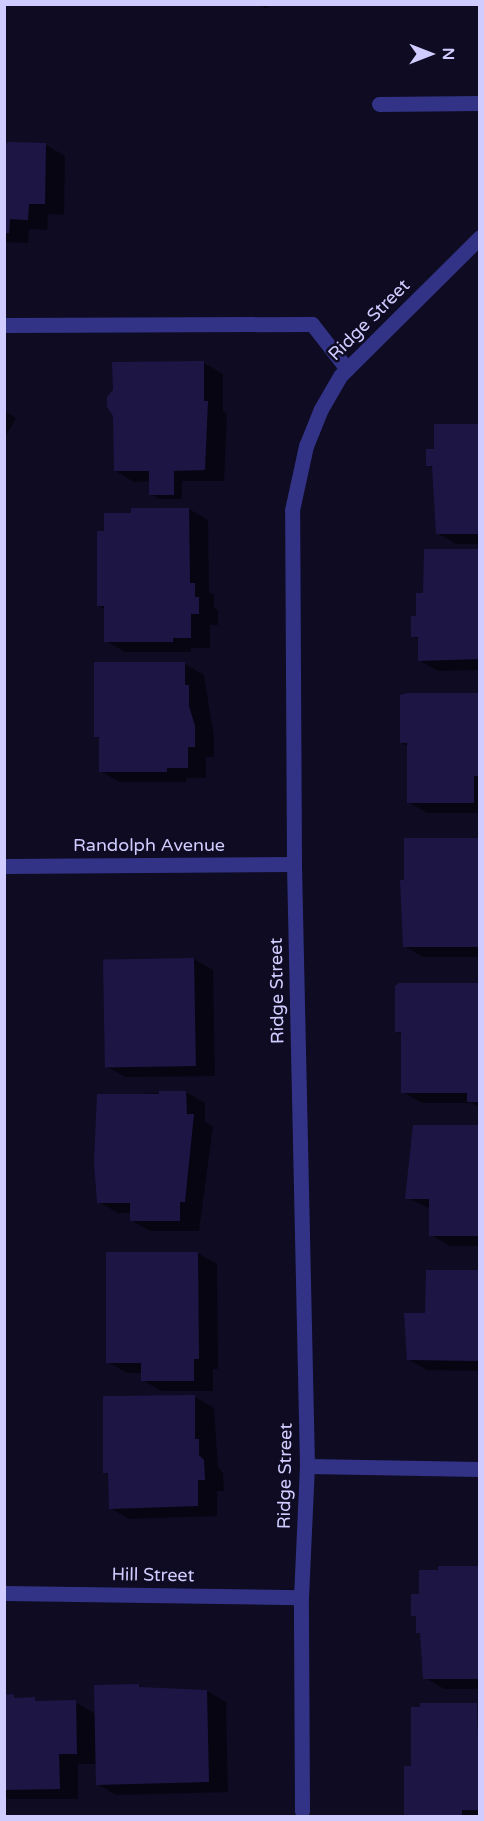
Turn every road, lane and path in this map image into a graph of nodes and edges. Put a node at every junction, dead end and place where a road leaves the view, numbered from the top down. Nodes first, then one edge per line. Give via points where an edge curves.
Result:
1 (480, 103) edge
2 (380, 104) dead end
3 (480, 237) edge
4 (4, 325) edge
5 (347, 369) junction
6 (294, 864) junction
7 (4, 866) edge
8 (306, 1466) junction
9 (480, 1469) edge
10 (4, 1593) edge
11 (301, 1597) junction
12 (302, 1811) dead end

1 - 2 street
3 - 5 street, Ridge Street
4 - 5 street via 312,324
5 - 6 street, Ridge Street via 321,409 306,446 292,510
6 - 7 street, Randolph Avenue
6 - 8 street, Ridge Street
8 - 9 street
8 - 11 street, Ridge Street
10 - 11 street, Hill Street
11 - 12 street, Ridge Street

